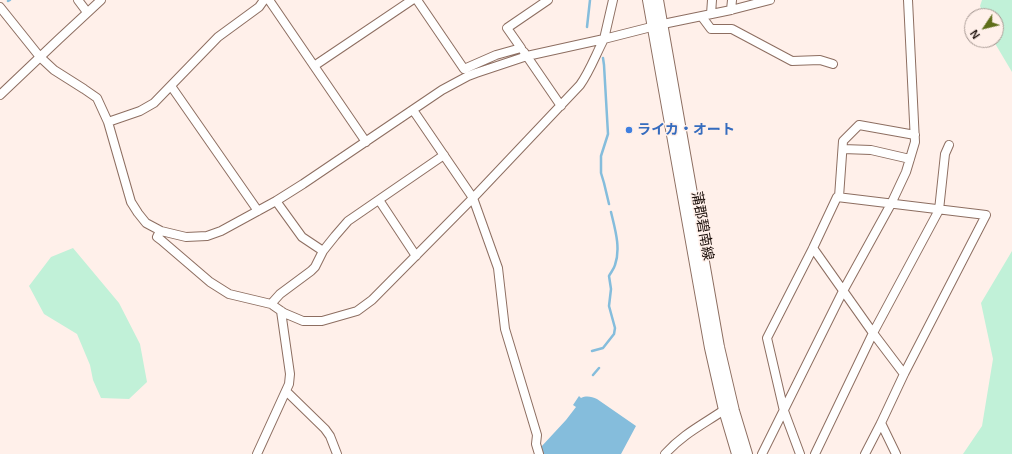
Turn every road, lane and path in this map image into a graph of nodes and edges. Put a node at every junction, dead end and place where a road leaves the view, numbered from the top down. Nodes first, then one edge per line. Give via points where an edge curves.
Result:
1 (78, 0) edge
2 (101, 0) edge
3 (264, 0) edge
4 (269, 0) edge
5 (412, 0) edge
6 (417, 0) edge
7 (548, 0) edge
8 (613, 0) edge
9 (648, 0) edge
10 (658, 0) edge
11 (712, 0) edge
12 (732, 0) edge
13 (770, 0) edge
14 (908, 0) edge
15 (0, 7) edge
16 (731, 10) junction
17 (87, 12) junction
18 (711, 14) junction
19 (702, 17) junction
20 (658, 26) junction
21 (604, 39) junction
22 (521, 48) junction
23 (527, 56) junction
24 (40, 57) junction
25 (833, 64) dead end
26 (314, 66) junction
27 (171, 86) junction
28 (0, 95) edge
29 (561, 106) junction
30 (413, 110) junction
31 (108, 122) junction
32 (915, 135) junction
33 (366, 142) junction
34 (949, 145) dead end
35 (843, 149) junction
36 (444, 155) junction
37 (910, 159) junction
38 (839, 197) junction
39 (473, 198) junction
40 (378, 200) junction
41 (276, 201) junction
42 (891, 204) junction
43 (939, 210) junction
44 (258, 211) junction
45 (161, 231) junction
46 (813, 248) junction
47 (323, 251) junction
48 (416, 256) junction
49 (843, 291) junction
50 (271, 304) junction
51 (281, 311) junction
52 (873, 333) junction
53 (904, 374) junction
54 (286, 391) junction
55 (724, 410) junction
56 (784, 411) junction
57 (881, 423) junction
58 (257, 454) edge
59 (337, 454) edge
60 (539, 454) edge
61 (665, 454) edge
62 (738, 454) edge
63 (747, 454) edge
64 (762, 454) edge
65 (800, 454) edge
66 (815, 454) edge
67 (865, 454) edge
68 (896, 454) edge

1 - 17 street
2 - 17 street
3 - 27 street via 259,7 218,37
4 - 26 street
5 - 26 street
6 - 22 street via 464,69 496,55
7 - 22 street via 507,28
8 - 21 street
9 - 20 main road, 蒲郡碧南線
10 - 20 main road, 蒲郡碧南線
11 - 18 street
12 - 16 street
13 - 16 street
14 - 32 street
15 - 24 street
16 - 18 street
17 - 24 street
18 - 19 street
19 - 20 street
19 - 25 street via 712,29 732,28 792,61 820,60
20 - 21 street
20 - 55 main road, 蒲郡碧南線 via 710,348
20 - 63 main road, 蒲郡碧南線 via 719,347
21 - 23 street
21 - 29 street via 587,75
22 - 23 street
23 - 29 street
23 - 30 street via 476,72 442,90
24 - 28 street
24 - 31 street via 54,70 97,98
26 - 33 street
27 - 31 street via 140,111
27 - 44 street
29 - 39 street
30 - 33 street
30 - 36 street
31 - 45 street via 131,202 146,223
32 - 35 street via 859,125 843,141
32 - 37 street
33 - 41 street
34 - 43 street via 945,154
35 - 37 street via 871,150
35 - 38 street
36 - 39 street
36 - 40 street
37 - 42 street
38 - 42 street
38 - 46 street
39 - 48 street
39 - 60 street via 498,268 505,329 537,435
40 - 47 street via 348,221
40 - 48 street
41 - 44 street
41 - 47 street via 302,237
42 - 43 street
42 - 49 street
43 - 52 street
43 - 53 street via 986,215
44 - 45 street via 222,231 207,236 186,237
45 - 50 street via 157,237 210,282 229,294
46 - 49 street
46 - 56 street via 767,338
47 - 50 street via 315,267
48 - 51 street via 372,300 357,310 322,321 303,320
49 - 52 street
49 - 56 street
50 - 51 street
51 - 54 street via 290,374
52 - 53 street
52 - 66 street
53 - 57 street
54 - 58 street
54 - 59 street via 325,429
55 - 61 street via 680,438
55 - 62 main road, 蒲郡碧南線
56 - 64 street
56 - 65 street
57 - 67 street
57 - 68 street

